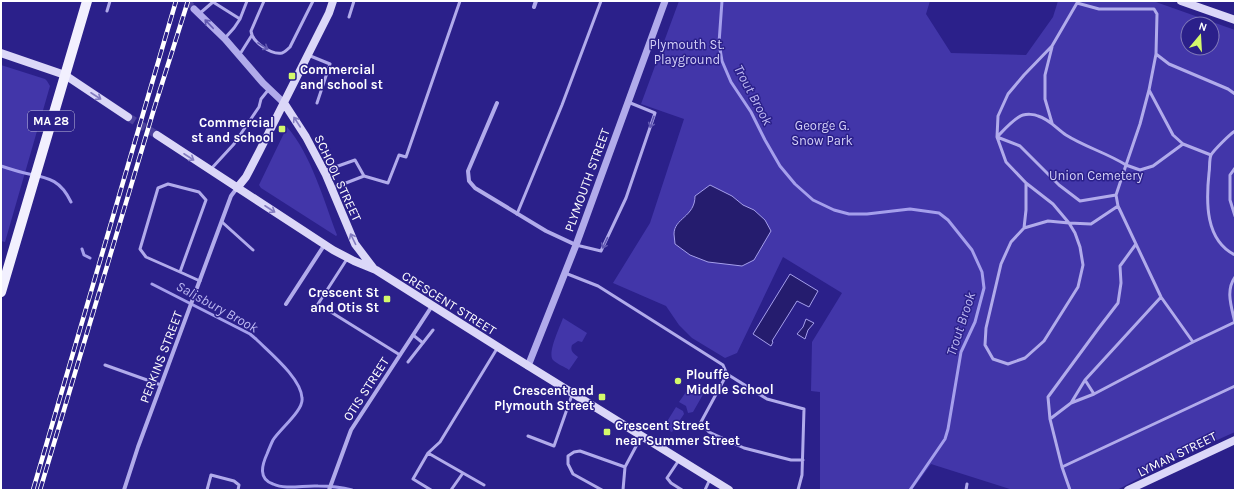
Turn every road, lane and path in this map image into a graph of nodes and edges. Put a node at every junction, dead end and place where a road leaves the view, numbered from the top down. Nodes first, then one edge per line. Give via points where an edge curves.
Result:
1 (87, 1) edge
2 (110, 1) edge
3 (247, 1) edge
4 (264, 1) edge
5 (313, 1) edge
6 (333, 1) edge
7 (354, 1) edge
8 (460, 1) edge
9 (536, 1) edge
10 (600, 1) edge
11 (665, 1) edge
12 (1181, 1) edge
13 (1078, 2) edge
14 (1191, 3) edge
15 (534, 7) dead end
16 (107, 11) dead end
17 (197, 11) joint
18 (349, 17) dead end
19 (240, 19) junction
20 (1235, 20) edge
21 (252, 35) junction
22 (225, 39) junction
23 (1052, 46) junction
24 (1, 53) edge
25 (1156, 54) junction
26 (239, 55) junction
27 (308, 55) junction
28 (65, 75) junction
29 (269, 89) junction
30 (1149, 90) junction
31 (1235, 94) edge
32 (628, 102) junction
33 (284, 103) junction
34 (317, 103) dead end
35 (497, 103) dead end
36 (128, 117) tunnel mouth
37 (1052, 123) junction
38 (1235, 127) edge
39 (1234, 131) edge
40 (157, 136) tunnel mouth
41 (997, 137) junction
42 (1182, 144) junction
43 (1211, 155) junction
44 (1126, 165) junction
45 (1235, 168) edge
46 (209, 170) junction
47 (324, 171) junction
48 (364, 176) junction
49 (1026, 183) junction
50 (237, 188) junction
51 (332, 188) junction
52 (1116, 194) junction
53 (1118, 206) junction
54 (517, 214) junction
55 (1235, 216) edge
56 (222, 222) junction
57 (1069, 223) junction
58 (1024, 228) junction
59 (325, 244) junction
60 (1136, 244) junction
61 (576, 245) junction
62 (253, 250) dead end
63 (1235, 254) edge
64 (348, 258) junction
65 (376, 270) junction
66 (180, 272) junction
67 (565, 272) junction
68 (1235, 277) edge
69 (200, 280) junction
70 (1, 292) edge
71 (1160, 297) junction
72 (286, 304) dead end
73 (432, 306) junction
74 (1235, 322) edge
75 (432, 330) dead end
76 (413, 335) junction
77 (1193, 342) junction
78 (423, 343) junction
79 (498, 348) junction
80 (400, 355) junction
81 (408, 362) dead end
82 (105, 365) dead end
83 (528, 366) junction
84 (727, 374) junction
85 (1085, 380) junction
86 (161, 385) junction
87 (1235, 386) edge
88 (573, 393) junction
89 (1094, 394) junction
90 (1072, 403) junction
91 (1050, 419) junction
92 (642, 435) junction
93 (528, 436) dead end
94 (1235, 440) edge
95 (428, 453) junction
96 (680, 459) junction
97 (803, 460) junction
98 (625, 467) junction
99 (1062, 467) junction
100 (463, 473) junction
101 (711, 478) junction
102 (967, 484) dead end
103 (484, 485) dead end
104 (124, 490) edge
105 (207, 490) edge
106 (238, 490) edge
107 (328, 490) edge
108 (431, 490) edge
109 (451, 490) edge
110 (602, 490) edge
111 (623, 490) edge
112 (682, 490) edge
113 (705, 490) edge
114 (730, 490) edge
115 (798, 490) edge
116 (966, 490) edge
117 (1070, 490) edge
118 (1128, 490) edge

1 - 28 main road, MA 28
2 - 16 lane
3 - 19 lane
4 - 21 lane via 251,31
21 -> 5 lane via 257,43 272,52 286,51
6 - 27 main road
7 - 18 lane
8 - 48 lane via 406,156 399,155 388,183
9 - 15 street
10 - 54 lane via 562,105
11 - 32 street, PLYMOUTH STREET
12 - 14 main road
13 - 23 lane
13 - 25 lane via 1100,9 1154,9 1158,14
14 - 20 main road
17 - 19 lane via 213,2
22 -> 17 street, SCHOOL STREET
19 - 22 lane
21 - 26 lane
22 - 26 street, SCHOOL STREET
23 - 37 lane via 1045,75 1044,99
23 - 41 lane via 1008,94 998,116
24 - 28 main road
25 - 30 lane
25 - 31 lane via 1169,64
26 - 29 street, SCHOOL STREET
27 - 33 main road
27 - 34 lane via 330,64
28 -> 36 main road
28 - 70 main road, MA 28
29 - 33 street, SCHOOL STREET
29 - 46 lane via 234,144
30 - 42 lane via 1174,135
30 - 44 lane
32 - 61 street, PLYMOUTH STREET
32 -> 61 lane via 655,113 626,198 601,251
47 -> 33 main road, SCHOOL STREET
33 - 50 main road via 254,163
35 - 54 street via 468,171 469,181 475,188
37 - 41 lane via 1037,115 1022,115
37 - 44 lane via 1064,134
38 - 39 lane
39 - 43 lane
40 -> 46 main road, CRESCENT STREET
41 - 49 lane via 1006,162
41 - 52 lane via 1020,146 1080,201
42 - 43 lane
42 - 44 lane via 1154,166 1140,170
43 - 63 lane via 1208,186 1210,223 1217,240
44 - 52 lane
45 - 55 lane via 1230,176 1230,200
46 - 50 main road, CRESCENT STREET
47 - 48 lane via 355,160
47 - 51 main road, SCHOOL STREET
48 - 51 lane
49 - 57 lane via 1053,204
49 - 58 lane
50 - 56 street, PERKINS STREET
50 -> 59 main road, CRESCENT STREET
65 -> 51 main road, SCHOOL STREET via 355,244
52 - 53 lane
53 - 57 lane via 1091,224
53 - 60 lane
54 - 61 street via 546,232
56 - 62 lane
56 - 69 street, PERKINS STREET
57 - 58 lane via 1048,221
57 - 58 lane via 1080,247 1083,265 1078,287 1044,341 1025,358 1008,364 993,359 985,345 986,328 1001,264 1011,242
59 - 64 main road, CRESCENT STREET
59 - 72 street
60 - 71 lane
60 - 91 lane via 1120,266 1122,283 1118,303 1048,397
61 - 67 street, PLYMOUTH STREET
64 - 65 main road, CRESCENT STREET
64 - 80 lane via 318,304
65 - 73 main road, CRESCENT STREET
66 - 66 lane via 206,200 199,192 168,184 158,188 140,249 146,257
66 - 69 lane
67 - 83 street, PLYMOUTH STREET
67 - 84 lane via 598,286 723,365
68 - 74 lane via 1229,296
69 - 86 street, PERKINS STREET
71 - 77 lane
71 - 85 lane
73 - 76 street, OTIS STREET
73 - 79 main road, CRESCENT STREET
74 - 77 lane
75 - 78 lane
76 - 78 lane
76 - 80 street, OTIS STREET
77 - 89 lane
78 - 81 lane
79 - 83 main road, CRESCENT STREET
79 - 95 lane via 440,442
80 - 107 street, OTIS STREET via 351,430
82 - 86 lane
83 - 88 main road, CRESCENT STREET
84 - 97 lane via 767,399 804,409
84 - 97 lane via 701,422 710,432 744,448 791,460
85 - 89 lane
85 - 90 lane
86 - 104 street, PERKINS STREET
87 - 99 lane
88 - 92 main road, CRESCENT STREET
88 - 93 lane via 554,446
89 - 90 lane
90 - 91 lane
91 - 99 lane
92 - 96 main road, CRESCENT STREET
92 - 98 lane
94 - 118 main road, LYMAN STREET
95 - 100 lane
95 - 108 lane via 413,479
96 - 101 main road, CRESCENT STREET
96 - 112 lane via 667,478
97 - 115 lane
98 - 110 lane via 580,451 568,456 568,464 573,474
98 - 111 lane
99 - 117 lane
100 - 103 lane
100 - 109 lane
101 - 113 lane
101 - 114 main road, CRESCENT STREET
102 - 116 lane
105 - 106 lane via 211,475 234,481 239,485

